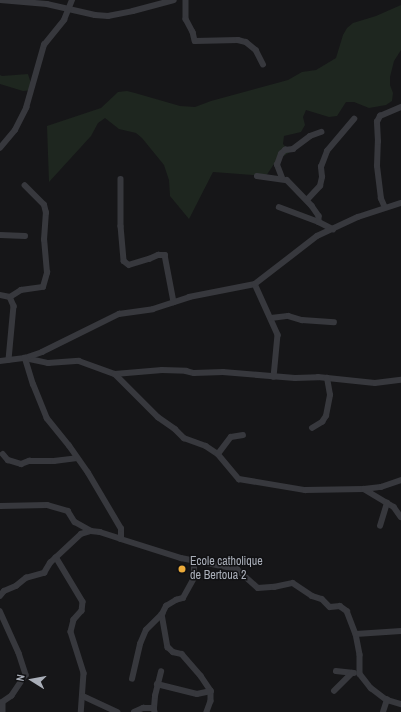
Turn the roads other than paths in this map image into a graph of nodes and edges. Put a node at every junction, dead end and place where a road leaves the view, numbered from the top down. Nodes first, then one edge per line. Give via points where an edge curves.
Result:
1 (0, 0) edge
2 (72, 0) edge
3 (174, 0) edge
4 (186, 0) edge
5 (68, 8) junction
6 (263, 64) dead end
7 (401, 107) edge
8 (354, 119) dead end
9 (321, 132) dead end
10 (0, 148) edge
11 (257, 176) dead end
12 (282, 178) junction
13 (121, 179) dead end
14 (25, 186) dead end
15 (307, 200) junction
16 (401, 203) edge
17 (279, 207) dead end
18 (385, 208) junction
19 (319, 222) junction
20 (332, 229) junction
21 (0, 235) edge
22 (25, 236) dead end
23 (255, 284) junction
24 (0, 295) edge
25 (10, 297) junction
26 (174, 302) junction
27 (271, 318) junction
28 (334, 322) dead end
29 (25, 358) junction
30 (9, 360) junction
31 (0, 361) edge
32 (115, 374) junction
33 (274, 376) junction
34 (328, 378) junction
35 (401, 380) edge
36 (312, 428) dead end
37 (243, 435) dead end
38 (3, 454) dead end
39 (218, 454) junction
40 (77, 458) junction
41 (401, 480) edge
42 (364, 489) junction
43 (387, 504) junction
44 (0, 506) edge
45 (401, 517) edge
46 (380, 526) dead end
47 (91, 531) junction
48 (121, 539) junction
49 (56, 557) junction
50 (194, 559) junction
51 (1, 593) edge
52 (0, 611) edge
53 (162, 614) junction
54 (401, 631) edge
55 (356, 634) junction
56 (359, 670) junction
57 (336, 671) dead end
58 (161, 672) dead end
59 (352, 673) junction
60 (132, 679) dead end
61 (157, 684) junction
62 (334, 690) dead end
63 (211, 691) junction
64 (83, 696) junction
65 (387, 700) junction
66 (401, 704) edge
67 (154, 710) edge
68 (3, 712) edge
69 (81, 712) edge
70 (117, 712) edge
71 (134, 712) edge
72 (207, 712) edge
73 (383, 712) edge

1 - 5 street
2 - 5 street
3 - 5 street via 108,16
4 - 6 street via 185,14 195,41 246,42 256,50
5 - 10 street via 64,20 46,41 26,108 15,130
7 - 18 street via 380,116 377,122 377,170 381,199
8 - 15 street via 327,151 321,167 321,182
9 - 12 street via 281,154 277,165
11 - 12 street
12 - 15 street via 297,188
13 - 26 street via 124,261 129,265 165,255
14 - 25 street via 44,205 46,212 44,240 47,273 43,288 21,290
15 - 19 street via 319,216
16 - 18 street
17 - 19 street
18 - 20 street
19 - 20 street
20 - 23 street via 307,242
21 - 22 street
23 - 26 street
23 - 27 street
24 - 25 street
25 - 30 street via 14,306
26 - 29 street via 153,309 119,314 56,346
27 - 28 street via 288,316 302,320
27 - 33 street via 278,335
29 - 30 street
29 - 32 street via 48,363 84,362
29 - 40 street via 47,419
30 - 31 street
32 - 33 street via 162,370
32 - 39 street via 158,417 175,428 184,438 206,446
33 - 34 street
34 - 35 street via 375,383
34 - 36 street via 330,395 326,416
37 - 39 street via 231,437
38 - 40 street via 8,460 21,464 29,461
39 - 42 street via 233,474 246,481 305,490
40 - 48 street via 121,530
41 - 42 street via 381,487
42 - 43 street
43 - 45 street via 394,507
43 - 46 street
44 - 47 street via 47,505 68,511 75,522
47 - 48 street
47 - 49 street via 81,534
48 - 50 street via 181,558
49 - 51 street via 44,573 29,576
49 - 64 street via 83,602 82,611 74,620 71,632 84,673
50 - 53 street via 194,578 183,598 166,606
50 - 55 street via 237,569 258,588 296,584 309,595 325,601 330,607 336,606 345,610
52 - 68 street via 26,675 12,696 3,702
53 - 60 street via 146,630
53 - 63 street via 168,646 173,652 182,654
54 - 55 street
55 - 56 street via 360,655
56 - 59 street
56 - 65 street via 371,688
57 - 59 street
58 - 61 street
59 - 62 street
61 - 63 street via 198,694
61 - 67 street
63 - 72 street via 211,702
64 - 69 street
64 - 70 street
65 - 66 street
65 - 73 street
67 - 71 street via 143,708

